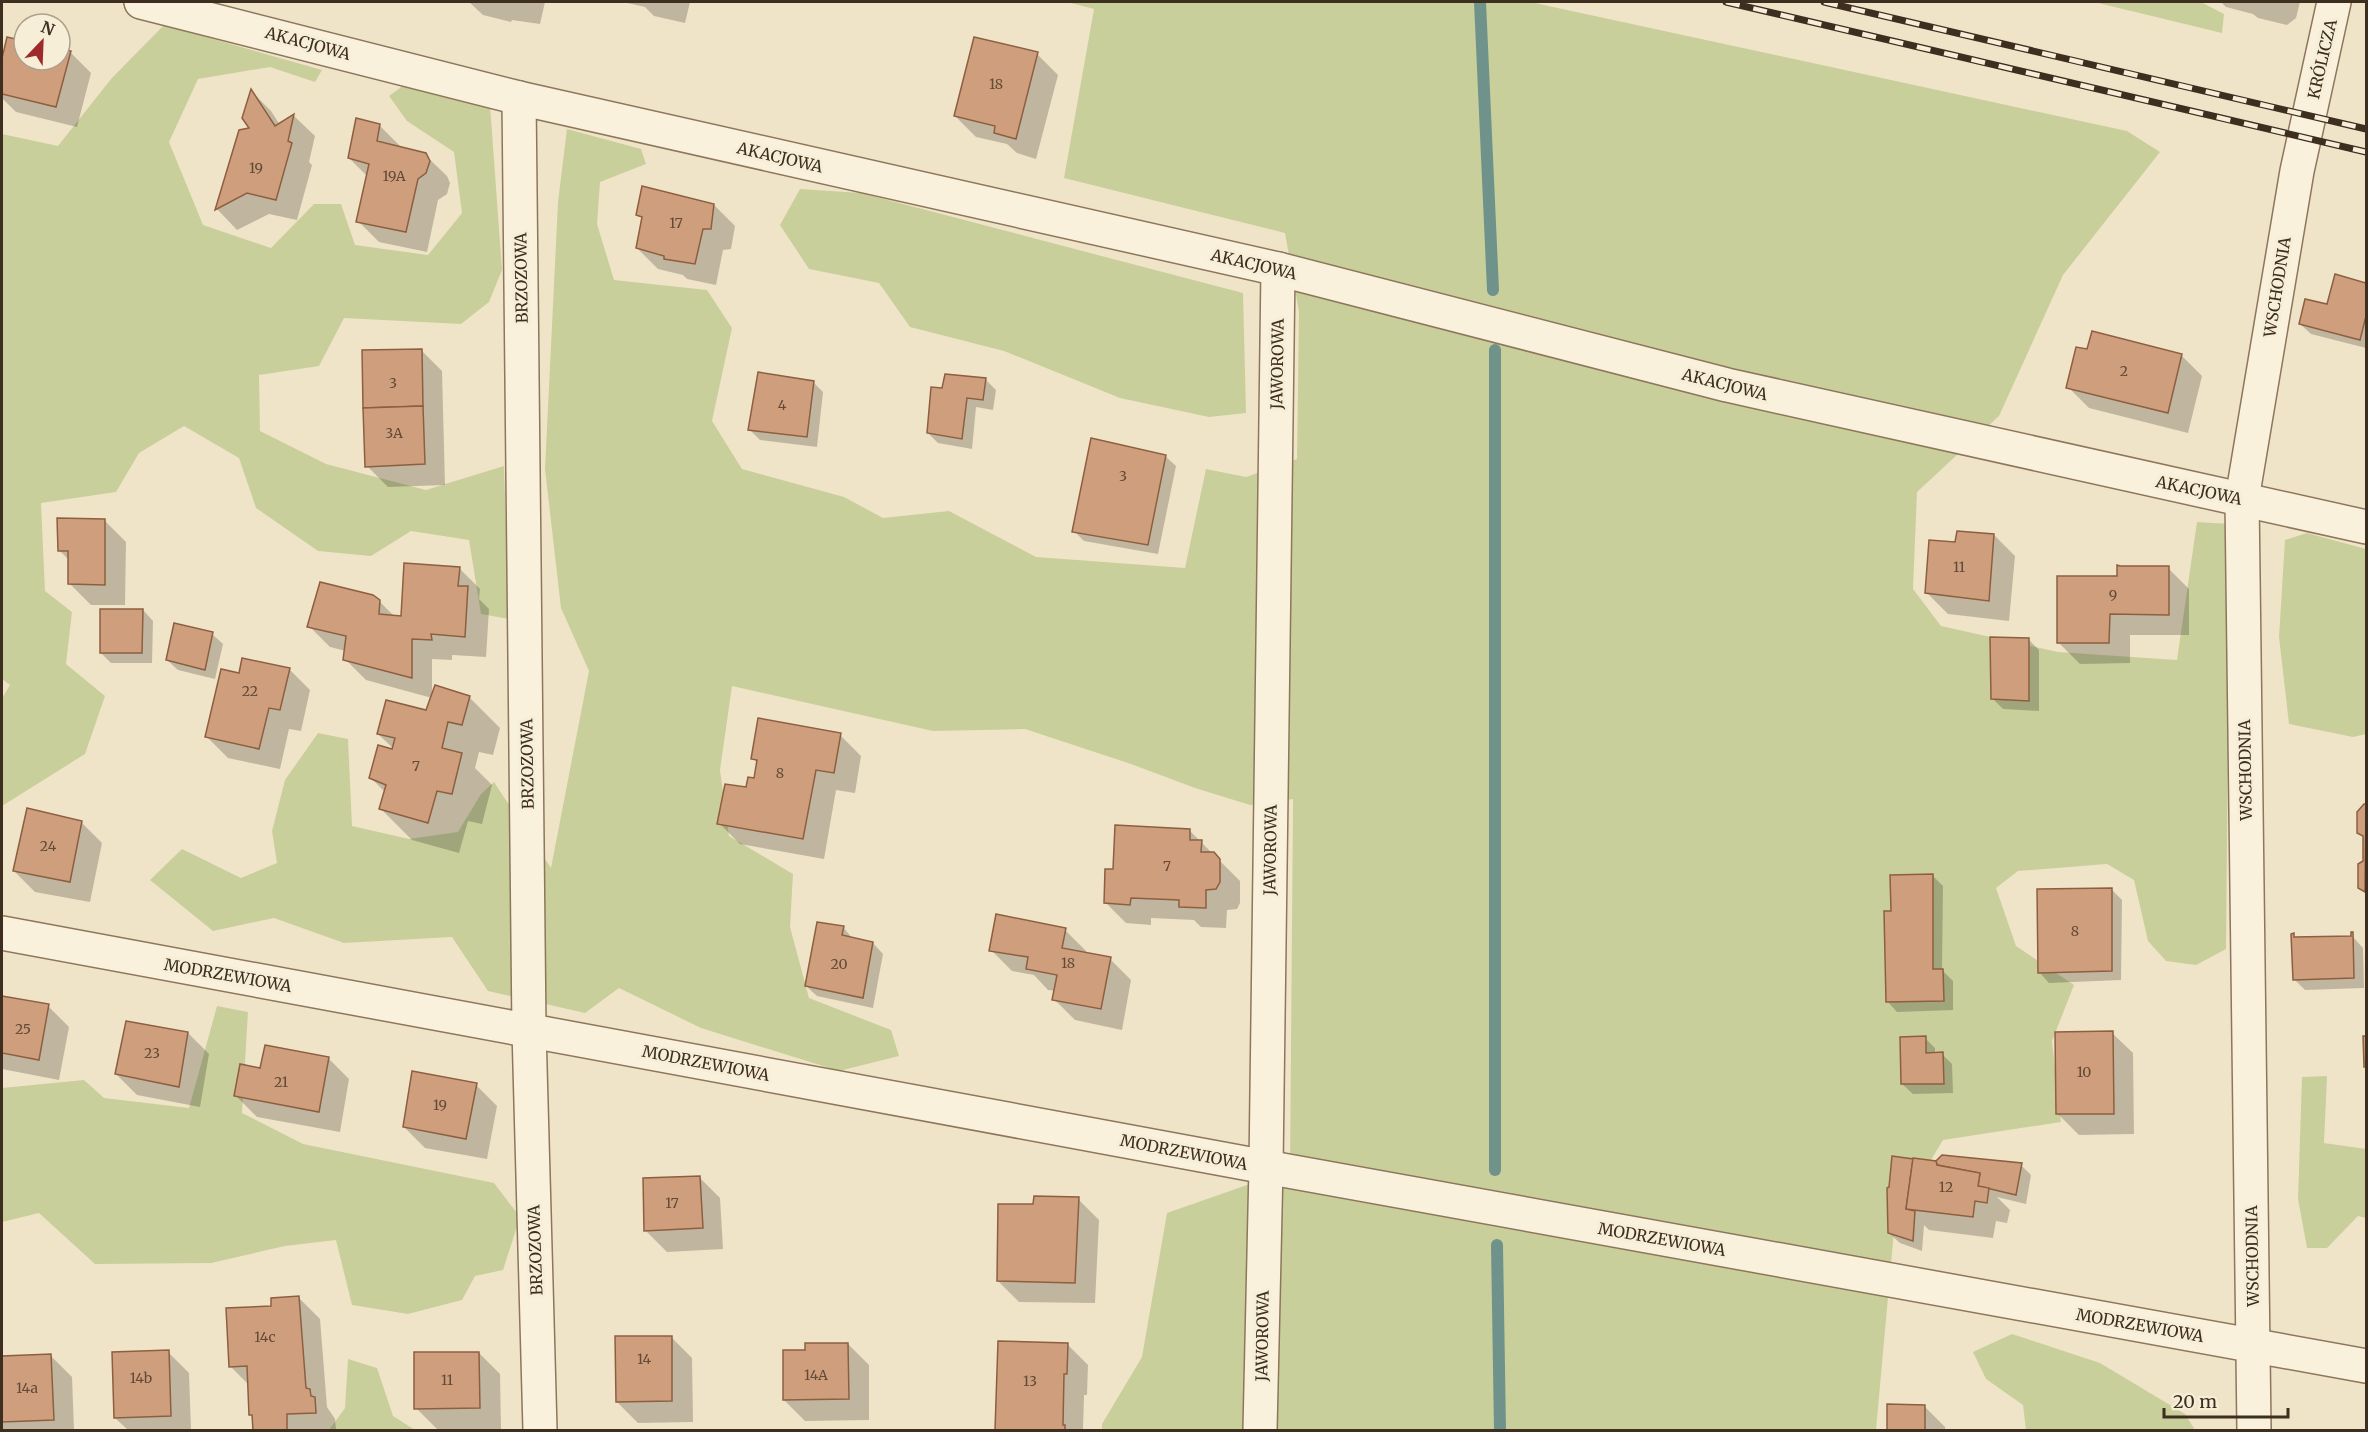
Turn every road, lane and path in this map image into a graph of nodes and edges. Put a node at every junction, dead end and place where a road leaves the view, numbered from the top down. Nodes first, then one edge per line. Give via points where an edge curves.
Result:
1 (141, 2) edge
2 (2334, 2) edge
3 (519, 98) junction
4 (2308, 116) joint
5 (1278, 269) junction
6 (2242, 499) junction
7 (2367, 527) edge
8 (2, 933) edge
9 (529, 1030) junction
10 (1266, 1167) junction
11 (2253, 1345) junction
12 (2367, 1366) edge
13 (540, 1431) edge
14 (1260, 1431) edge
15 (2253, 1431) edge

1 - 3 street, AKACJOWA
2 - 4 street, KRÓLICZA
3 - 5 street, AKACJOWA
3 - 9 street, BRZOZOWA
4 - 6 street, WSCHODNIA
5 - 6 street, AKACJOWA via 1727,385
5 - 10 street, JAWOROWA
6 - 7 street, AKACJOWA
6 - 11 street, WSCHODNIA
8 - 9 street, MODRZEWIOWA
9 - 10 street, MODRZEWIOWA
9 - 13 street, BRZOZOWA
10 - 11 street, MODRZEWIOWA
10 - 14 street, JAWOROWA
11 - 12 street, MODRZEWIOWA
11 - 15 street, WSCHODNIA

